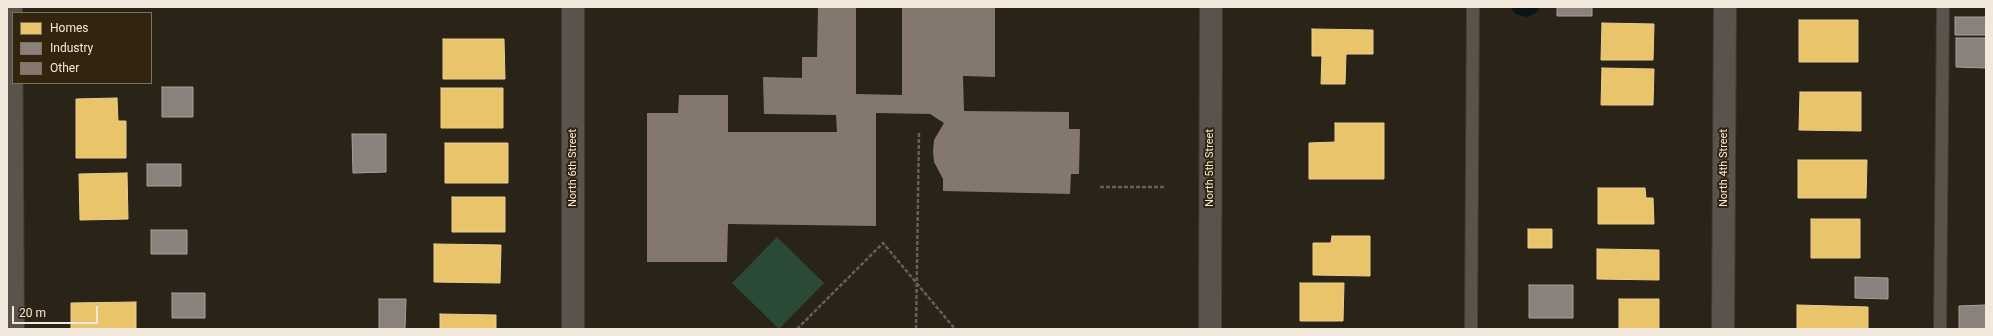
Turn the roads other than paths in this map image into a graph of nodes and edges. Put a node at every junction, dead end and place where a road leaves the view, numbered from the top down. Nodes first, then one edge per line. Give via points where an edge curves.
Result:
1 (11, 7) edge
2 (573, 7) edge
3 (1211, 7) edge
4 (1473, 7) edge
5 (1725, 7) edge
6 (1943, 7) edge
7 (13, 329) edge
8 (573, 329) edge
9 (1210, 329) edge
10 (1471, 329) edge
11 (1723, 329) edge
12 (1940, 329) edge

1 - 7 street
2 - 8 street, North 6th Street
3 - 9 street, North 5th Street
4 - 10 lane
5 - 11 street, North 4th Street
6 - 12 lane

